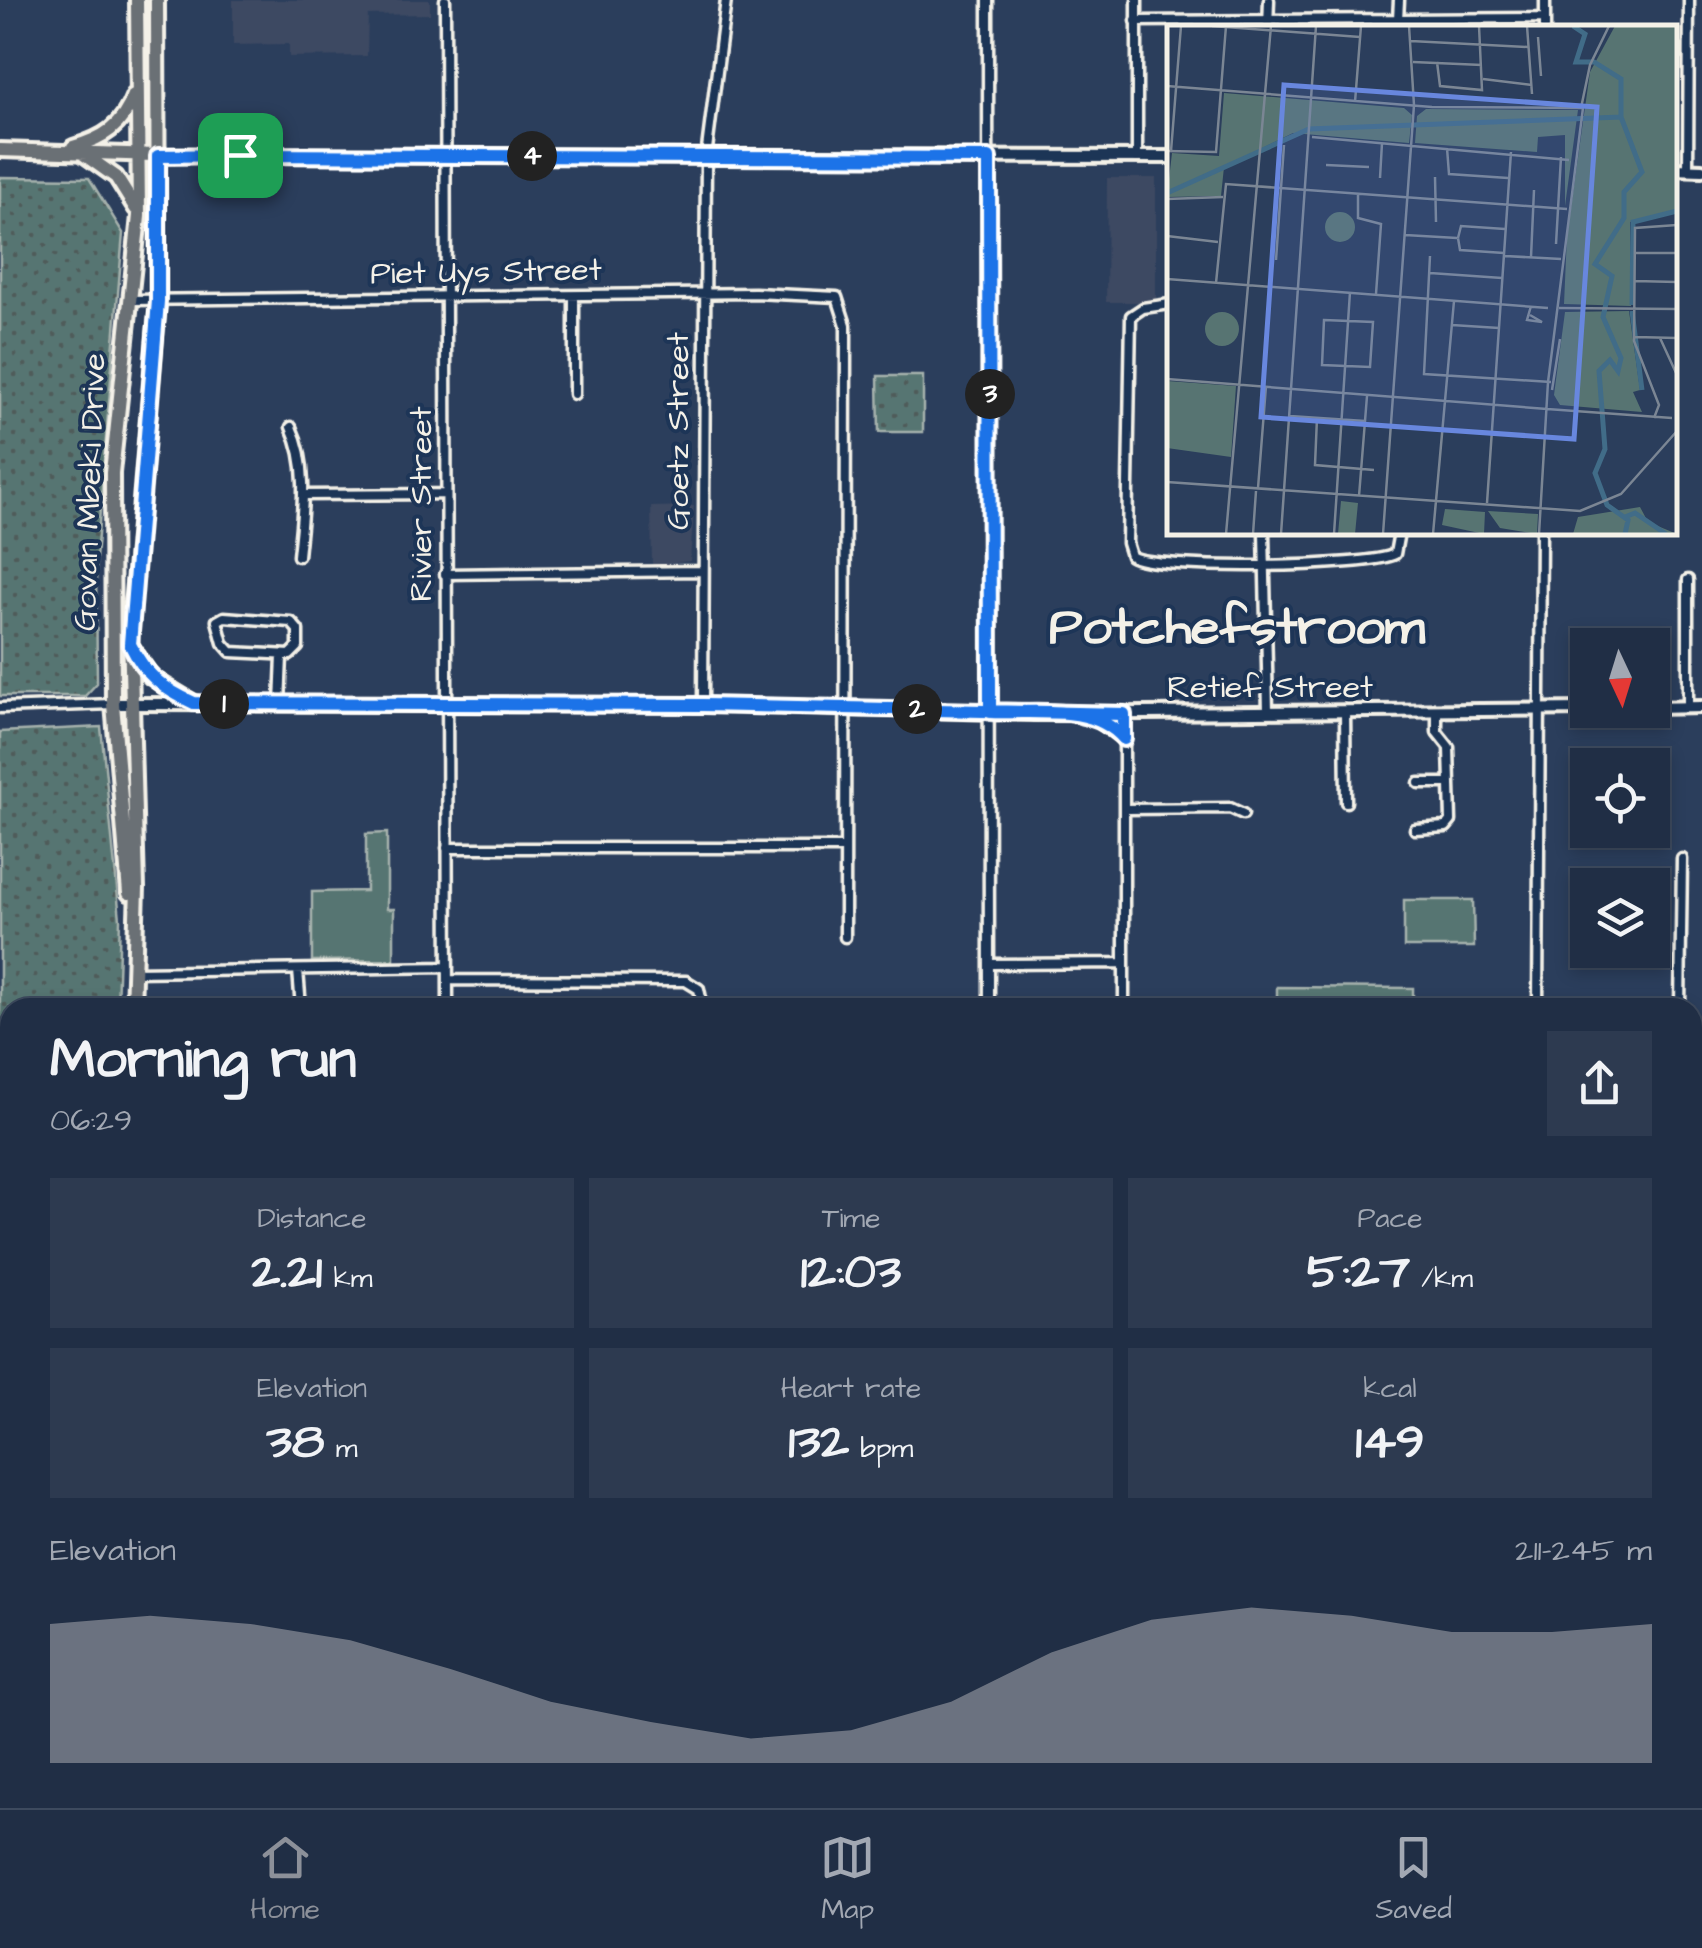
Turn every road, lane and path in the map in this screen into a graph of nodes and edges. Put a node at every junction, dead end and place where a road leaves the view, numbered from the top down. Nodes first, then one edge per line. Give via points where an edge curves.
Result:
1 (137, 0) edge
2 (156, 0) edge
3 (445, 0) edge
4 (726, 0) edge
5 (988, 0) edge
6 (1137, 0) edge
7 (1268, 0) edge
8 (1399, 0) edge
9 (1545, 0) edge
10 (1689, 0) edge
11 (1398, 19) junction
12 (1136, 21) junction
13 (1545, 22) edge
14 (1268, 24) edge
15 (138, 85) junction
16 (0, 150) edge
17 (56, 152) junction
18 (78, 152) junction
19 (138, 156) junction
20 (158, 156) junction
21 (445, 156) junction
22 (706, 158) junction
23 (989, 158) junction
24 (1137, 158) junction
25 (1167, 158) edge
26 (1677, 169) edge
27 (1688, 170) junction
28 (1702, 170) edge
29 (139, 216) junction
30 (703, 294) junction
31 (574, 296) junction
32 (446, 298) junction
33 (129, 300) junction
34 (158, 301) junction
35 (1167, 304) edge
36 (574, 394) dead end
37 (291, 427) dead end
38 (446, 494) junction
39 (304, 495) junction
40 (1264, 535) edge
41 (1541, 535) edge
42 (1399, 537) edge
43 (298, 556) dead end
44 (1264, 566) junction
45 (703, 571) junction
46 (446, 574) junction
47 (1688, 580) dead end
48 (130, 644) junction
49 (282, 656) junction
50 (194, 703) junction
51 (113, 704) junction
52 (131, 704) junction
53 (280, 704) junction
54 (447, 705) junction
55 (703, 705) junction
56 (846, 707) junction
57 (0, 708) edge
58 (1670, 708) edge
59 (1688, 708) junction
60 (1702, 708) edge
61 (1541, 709) junction
62 (1570, 709) edge
63 (1268, 711) junction
64 (1436, 711) junction
65 (990, 712) junction
66 (1345, 712) junction
67 (1088, 714) junction
68 (1124, 714) junction
69 (1124, 739) junction
70 (1419, 783) dead end
71 (1450, 783) junction
72 (1346, 802) dead end
73 (1126, 810) junction
74 (1243, 814) dead end
75 (1416, 829) dead end
76 (447, 848) junction
77 (845, 848) junction
78 (1682, 859) dead end
79 (134, 925) junction
80 (845, 937) dead end
81 (1124, 963) junction
82 (989, 964) junction
83 (448, 967) junction
84 (298, 970) junction
85 (134, 972) junction
86 (448, 980) junction
87 (133, 998) edge
88 (300, 998) edge
89 (448, 998) edge
90 (700, 998) edge
91 (989, 998) edge
92 (1124, 998) edge
93 (1538, 998) edge
94 (1680, 998) edge

1 - 15 main road, Govan Mbeki Drive
2 - 20 main road, Govan Mbeki Drive
3 - 21 street, Rivier Street
4 - 22 street, Goetz Street
5 - 23 street
6 - 12 street
7 - 14 street
8 - 11 street
9 - 13 street
10 - 27 street
11 - 13 street
11 - 14 street
12 - 14 street
12 - 24 street
15 - 17 main road via 126,114 106,136
15 - 19 main road, Govan Mbeki Drive
16 - 17 main road
17 - 18 main road
18 - 19 main road
18 - 29 main road via 116,177
19 - 20 main road
19 - 29 main road, Govan Mbeki Drive
20 - 21 street
20 - 34 main road, Govan Mbeki Drive
21 - 22 street
21 - 32 street, Rivier Street
22 - 23 street
22 - 30 street, Goetz Street
23 - 24 street
23 - 65 street
24 - 25 street
26 - 27 street
27 - 28 street
29 - 33 main road, Govan Mbeki Drive
30 - 31 street, Piet Uys Street
30 - 45 street, Goetz Street
30 - 56 street, Piet Uys Street via 824,294 841,302
31 - 32 street, Piet Uys Street
31 - 36 street
32 - 34 street, Piet Uys Street
32 - 38 street, Rivier Street
33 - 34 street, Piet Uys Street
33 - 51 main road, Govan Mbeki Drive via 112,472
34 - 48 main road, Govan Mbeki Drive
35 - 44 street via 1131,316 1131,556 1140,562
37 - 39 street
38 - 39 street
38 - 46 street, Rivier Street
39 - 43 street
40 - 44 street
41 - 61 street
42 - 44 street via 1392,556 1375,560
44 - 63 street
45 - 46 street
45 - 55 street, Goetz Street
46 - 54 street, Rivier Street
47 - 59 street
48 - 50 main road via 150,677
48 - 52 main road, Govan Mbeki Drive
49 - 49 street via 231,652 217,621 291,622 298,647
49 - 53 street
50 - 52 street, Retief Street
50 - 53 street, Retief Street
51 - 52 street, Retief Street
51 - 57 street
51 - 79 main road, Govan Mbeki Drive
52 - 79 main road, Govan Mbeki Drive
53 - 54 street, Retief Street
54 - 55 street, Retief Street
54 - 76 street, Rivier Street
55 - 56 street, Retief Street
56 - 65 street, Retief Street
56 - 77 street
58 - 59 street
59 - 60 street
61 - 62 street, Retief Street
61 - 64 street, Retief Street
61 - 93 street
63 - 66 street, Retief Street
63 - 68 street, Retief Street
64 - 66 street, Retief Street
64 - 71 street via 1437,732 1448,742
65 - 67 street, Retief Street
65 - 82 street
66 - 72 street
67 - 68 street, Retief Street
67 - 69 street
68 - 69 street
69 - 73 street
70 - 71 street
71 - 75 street via 1449,826
73 - 74 street via 1230,808
73 - 81 street
76 - 77 street
76 - 83 street, Rivier Street
77 - 80 street
78 - 94 street
79 - 85 main road, Govan Mbeki Drive
81 - 82 street
81 - 92 street
82 - 91 street
83 - 84 street
83 - 86 street, Rivier Street
84 - 85 street
84 - 88 street
85 - 87 main road, Govan Mbeki Drive
86 - 89 street, Rivier Street
86 - 90 street via 686,980

